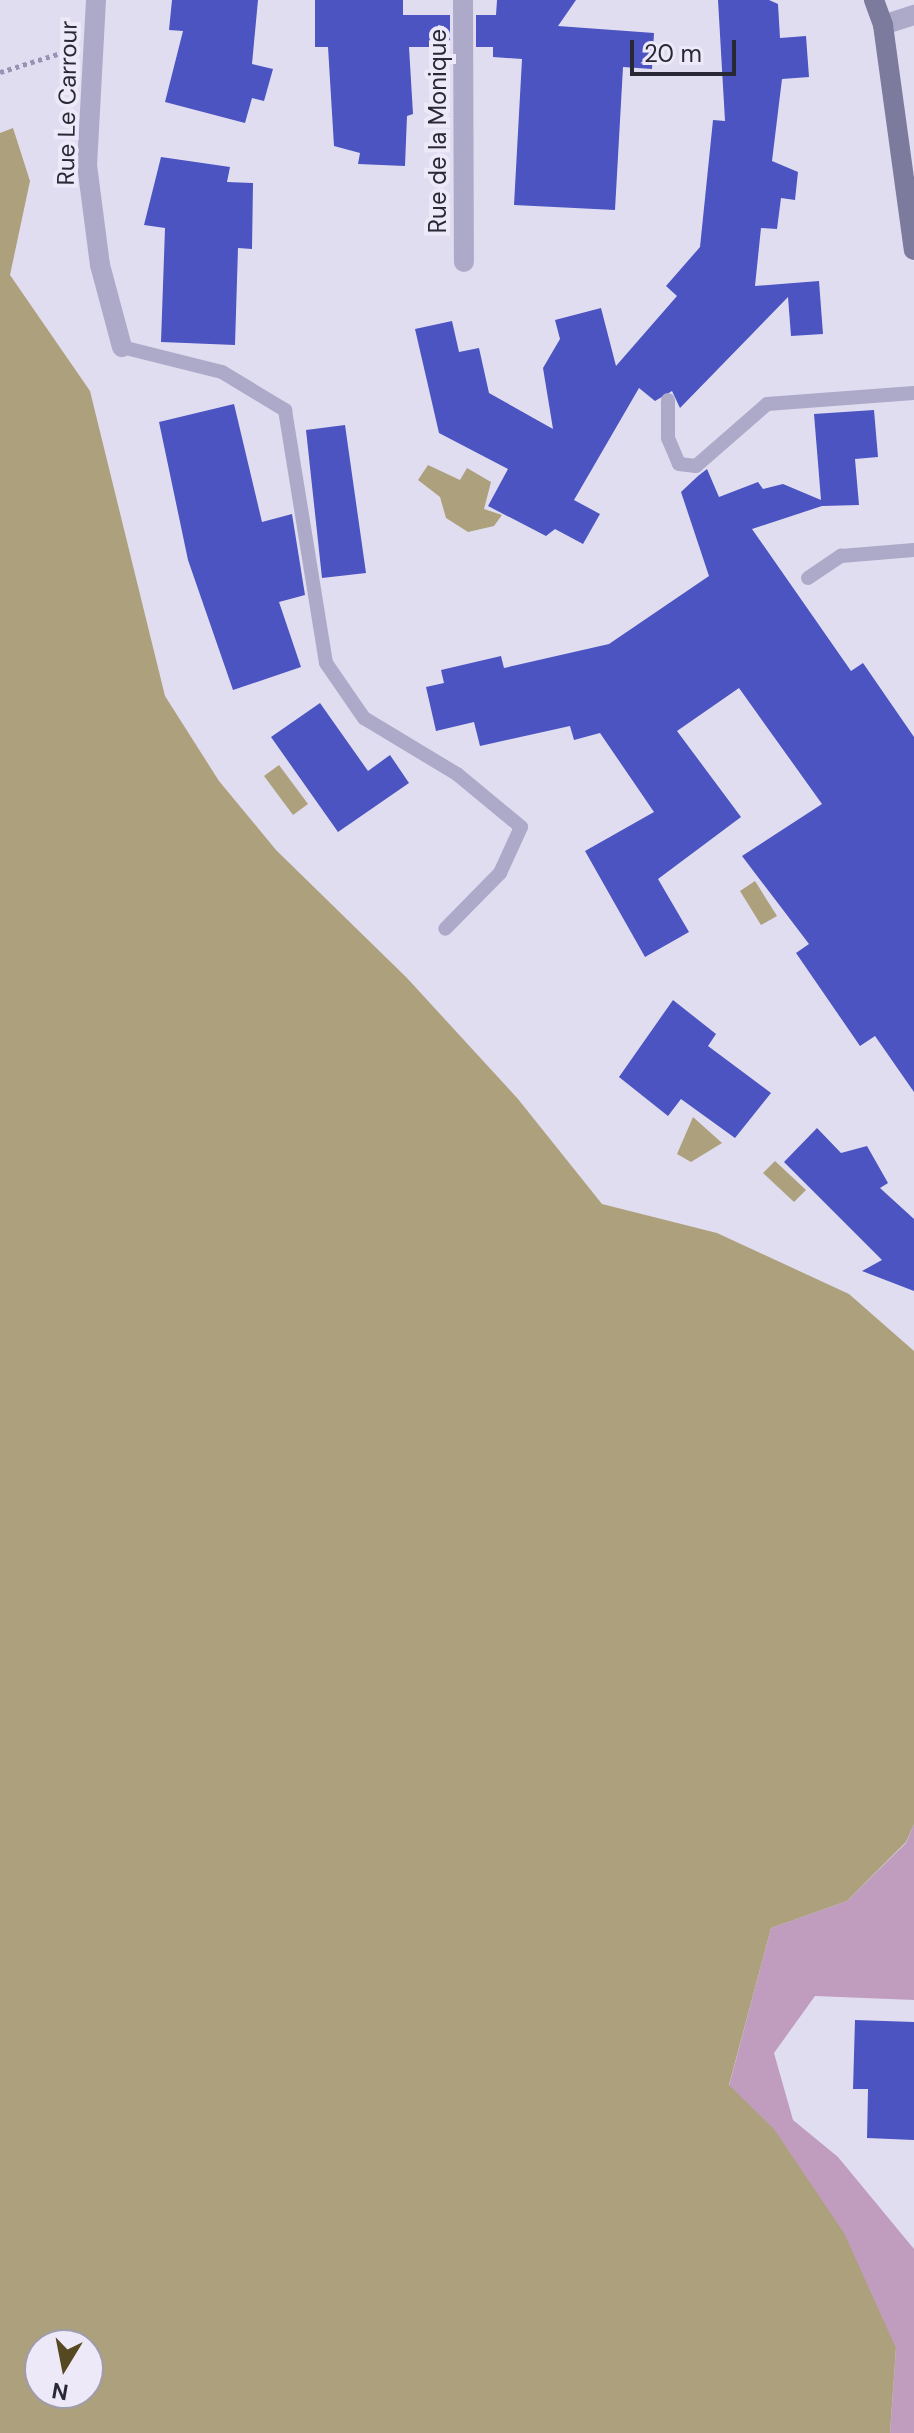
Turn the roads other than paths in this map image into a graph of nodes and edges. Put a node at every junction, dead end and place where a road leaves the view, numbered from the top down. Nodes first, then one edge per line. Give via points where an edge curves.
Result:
1 (96, 0) edge
2 (463, 0) edge
3 (874, 0) edge
4 (914, 15) edge
5 (883, 25) junction
6 (914, 250) edge
7 (464, 262) dead end
8 (122, 347) joint
9 (914, 393) edge
10 (668, 400) dead end
11 (914, 550) edge
12 (808, 578) dead end
13 (445, 929) dead end

1 - 8 street, Rue Le Carrour via 87,165 100,265
2 - 7 street, Rue de la Monique
3 - 5 street
4 - 5 street
5 - 6 street
8 - 13 lane via 222,372 285,410 326,663 364,718 457,774 521,827 500,873
9 - 10 lane via 767,404 696,466 679,464 668,438
11 - 12 lane via 841,556

